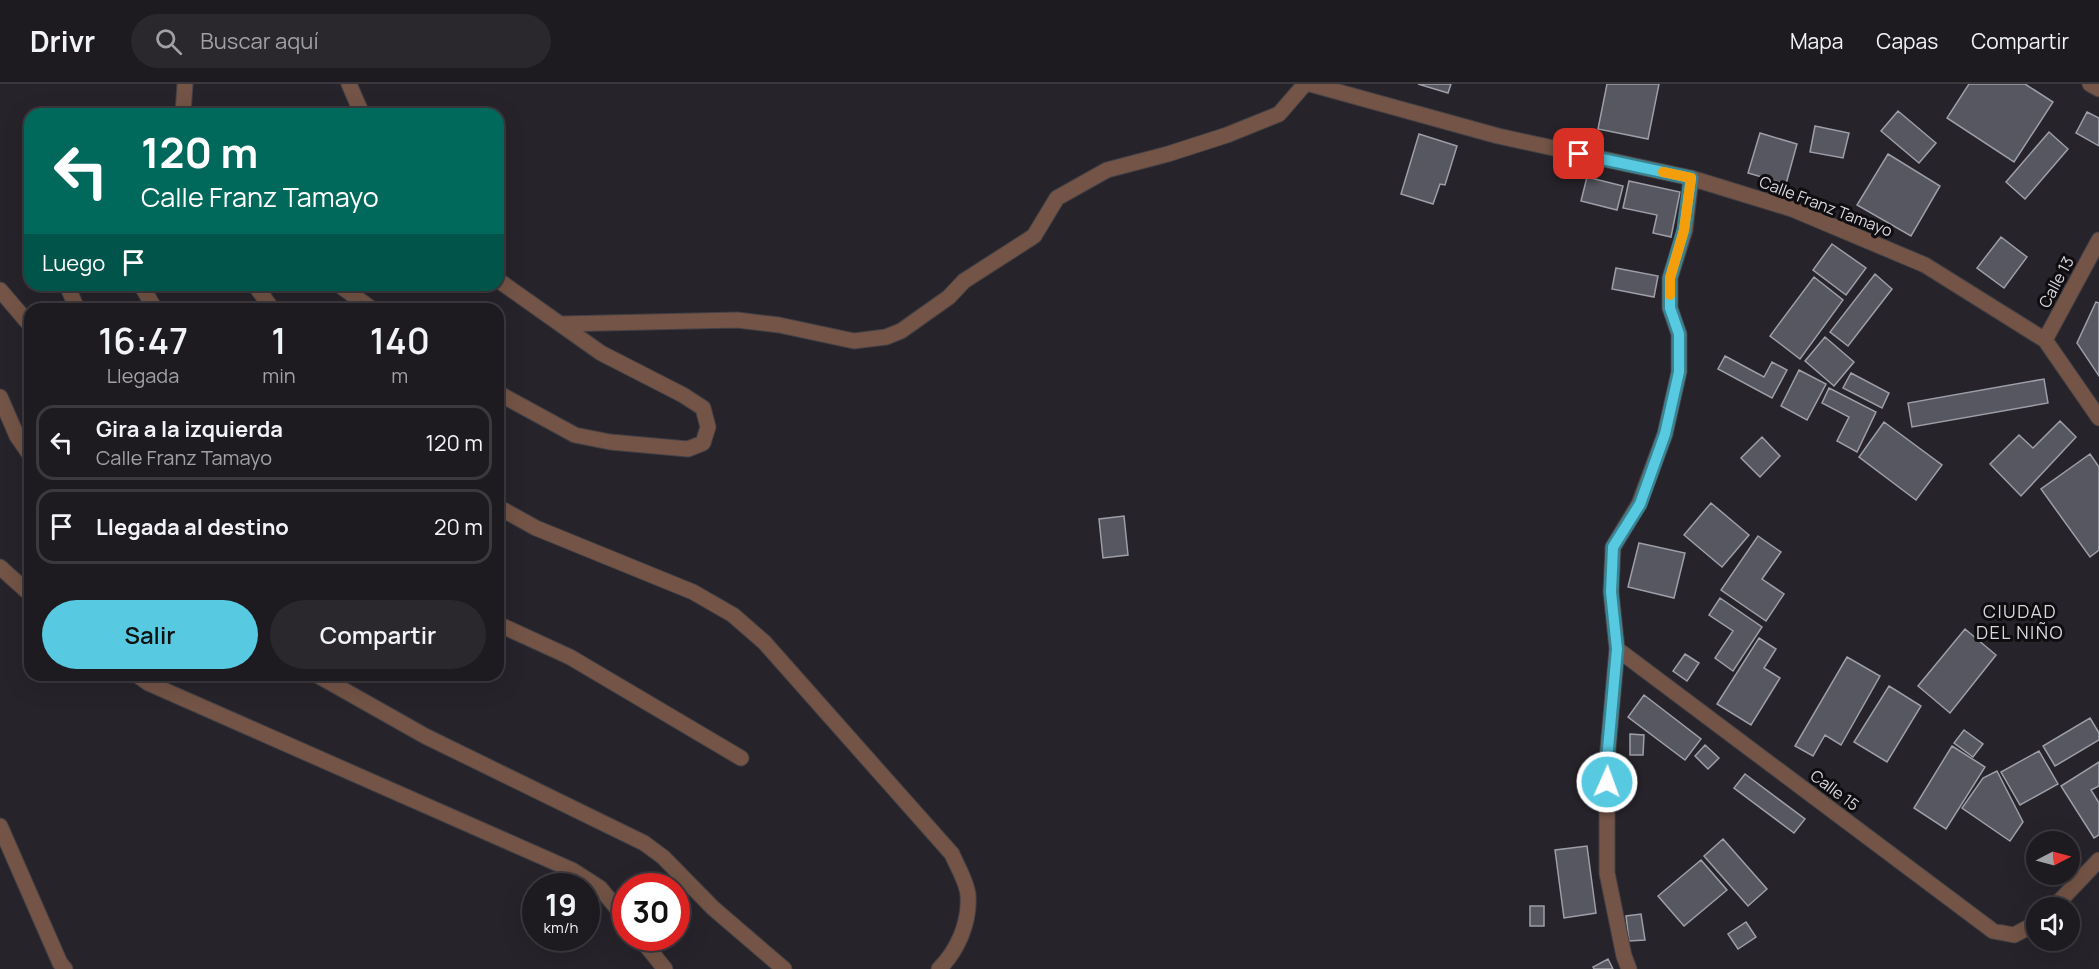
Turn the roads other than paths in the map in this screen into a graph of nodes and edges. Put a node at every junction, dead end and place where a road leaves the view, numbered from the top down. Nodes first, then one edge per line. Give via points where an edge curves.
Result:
1 (185, 84) edge
2 (350, 84) edge
3 (1305, 84) edge
4 (1310, 84) edge
5 (2090, 84) edge
6 (2099, 89) edge
7 (183, 108) edge
8 (360, 108) edge
9 (1691, 178) junction
10 (2099, 240) edge
11 (504, 284) edge
12 (0, 290) edge
13 (347, 291) edge
14 (364, 303) edge
15 (24, 318) edge
16 (560, 324) junction
17 (2046, 340) junction
18 (504, 396) edge
19 (0, 398) edge
20 (2099, 418) edge
21 (24, 446) edge
22 (504, 510) edge
23 (0, 567) edge
24 (24, 589) edge
25 (504, 627) edge
26 (1617, 649) junction
27 (145, 681) edge
28 (328, 681) edge
29 (741, 758) dead end
30 (0, 826) edge
31 (2099, 860) edge
32 (2064, 897) edge
33 (612, 902) edge
34 (2026, 928) edge
35 (650, 951) edge
36 (65, 969) edge
37 (665, 969) edge
38 (784, 969) edge
39 (939, 969) edge
40 (1629, 969) edge

1 - 7 street
2 - 8 street
3 - 16 street via 1279,114 1227,135 1107,170 1057,198 1034,236 964,281 949,297 901,331 886,337 854,341 737,320
4 - 9 street, Calle Franz Tamayo via 1498,136
5 - 6 street
9 - 17 street, Calle Franz Tamayo via 1792,209 1925,265
9 - 26 street via 1684,230 1670,278 1670,308 1679,334 1679,372 1665,434 1640,504 1613,547 1611,592
10 - 17 street, Calle 13
11 - 16 street
12 - 15 street
13 - 14 street
16 - 18 street via 601,353 703,408 708,427 703,443 688,449 574,435
17 - 20 street, Calle Franz Tamayo
19 - 21 street
22 - 39 street via 536,528 693,592 734,615 764,642 952,854 968,893 965,927
23 - 24 street
25 - 29 street via 570,657
26 - 34 street, Calle 15 via 1993,932 2014,935
26 - 40 street via 1607,760 1606,873
27 - 33 street via 572,870 600,888
28 - 38 street via 425,736 644,843
30 - 36 street
31 - 32 street
35 - 37 street

